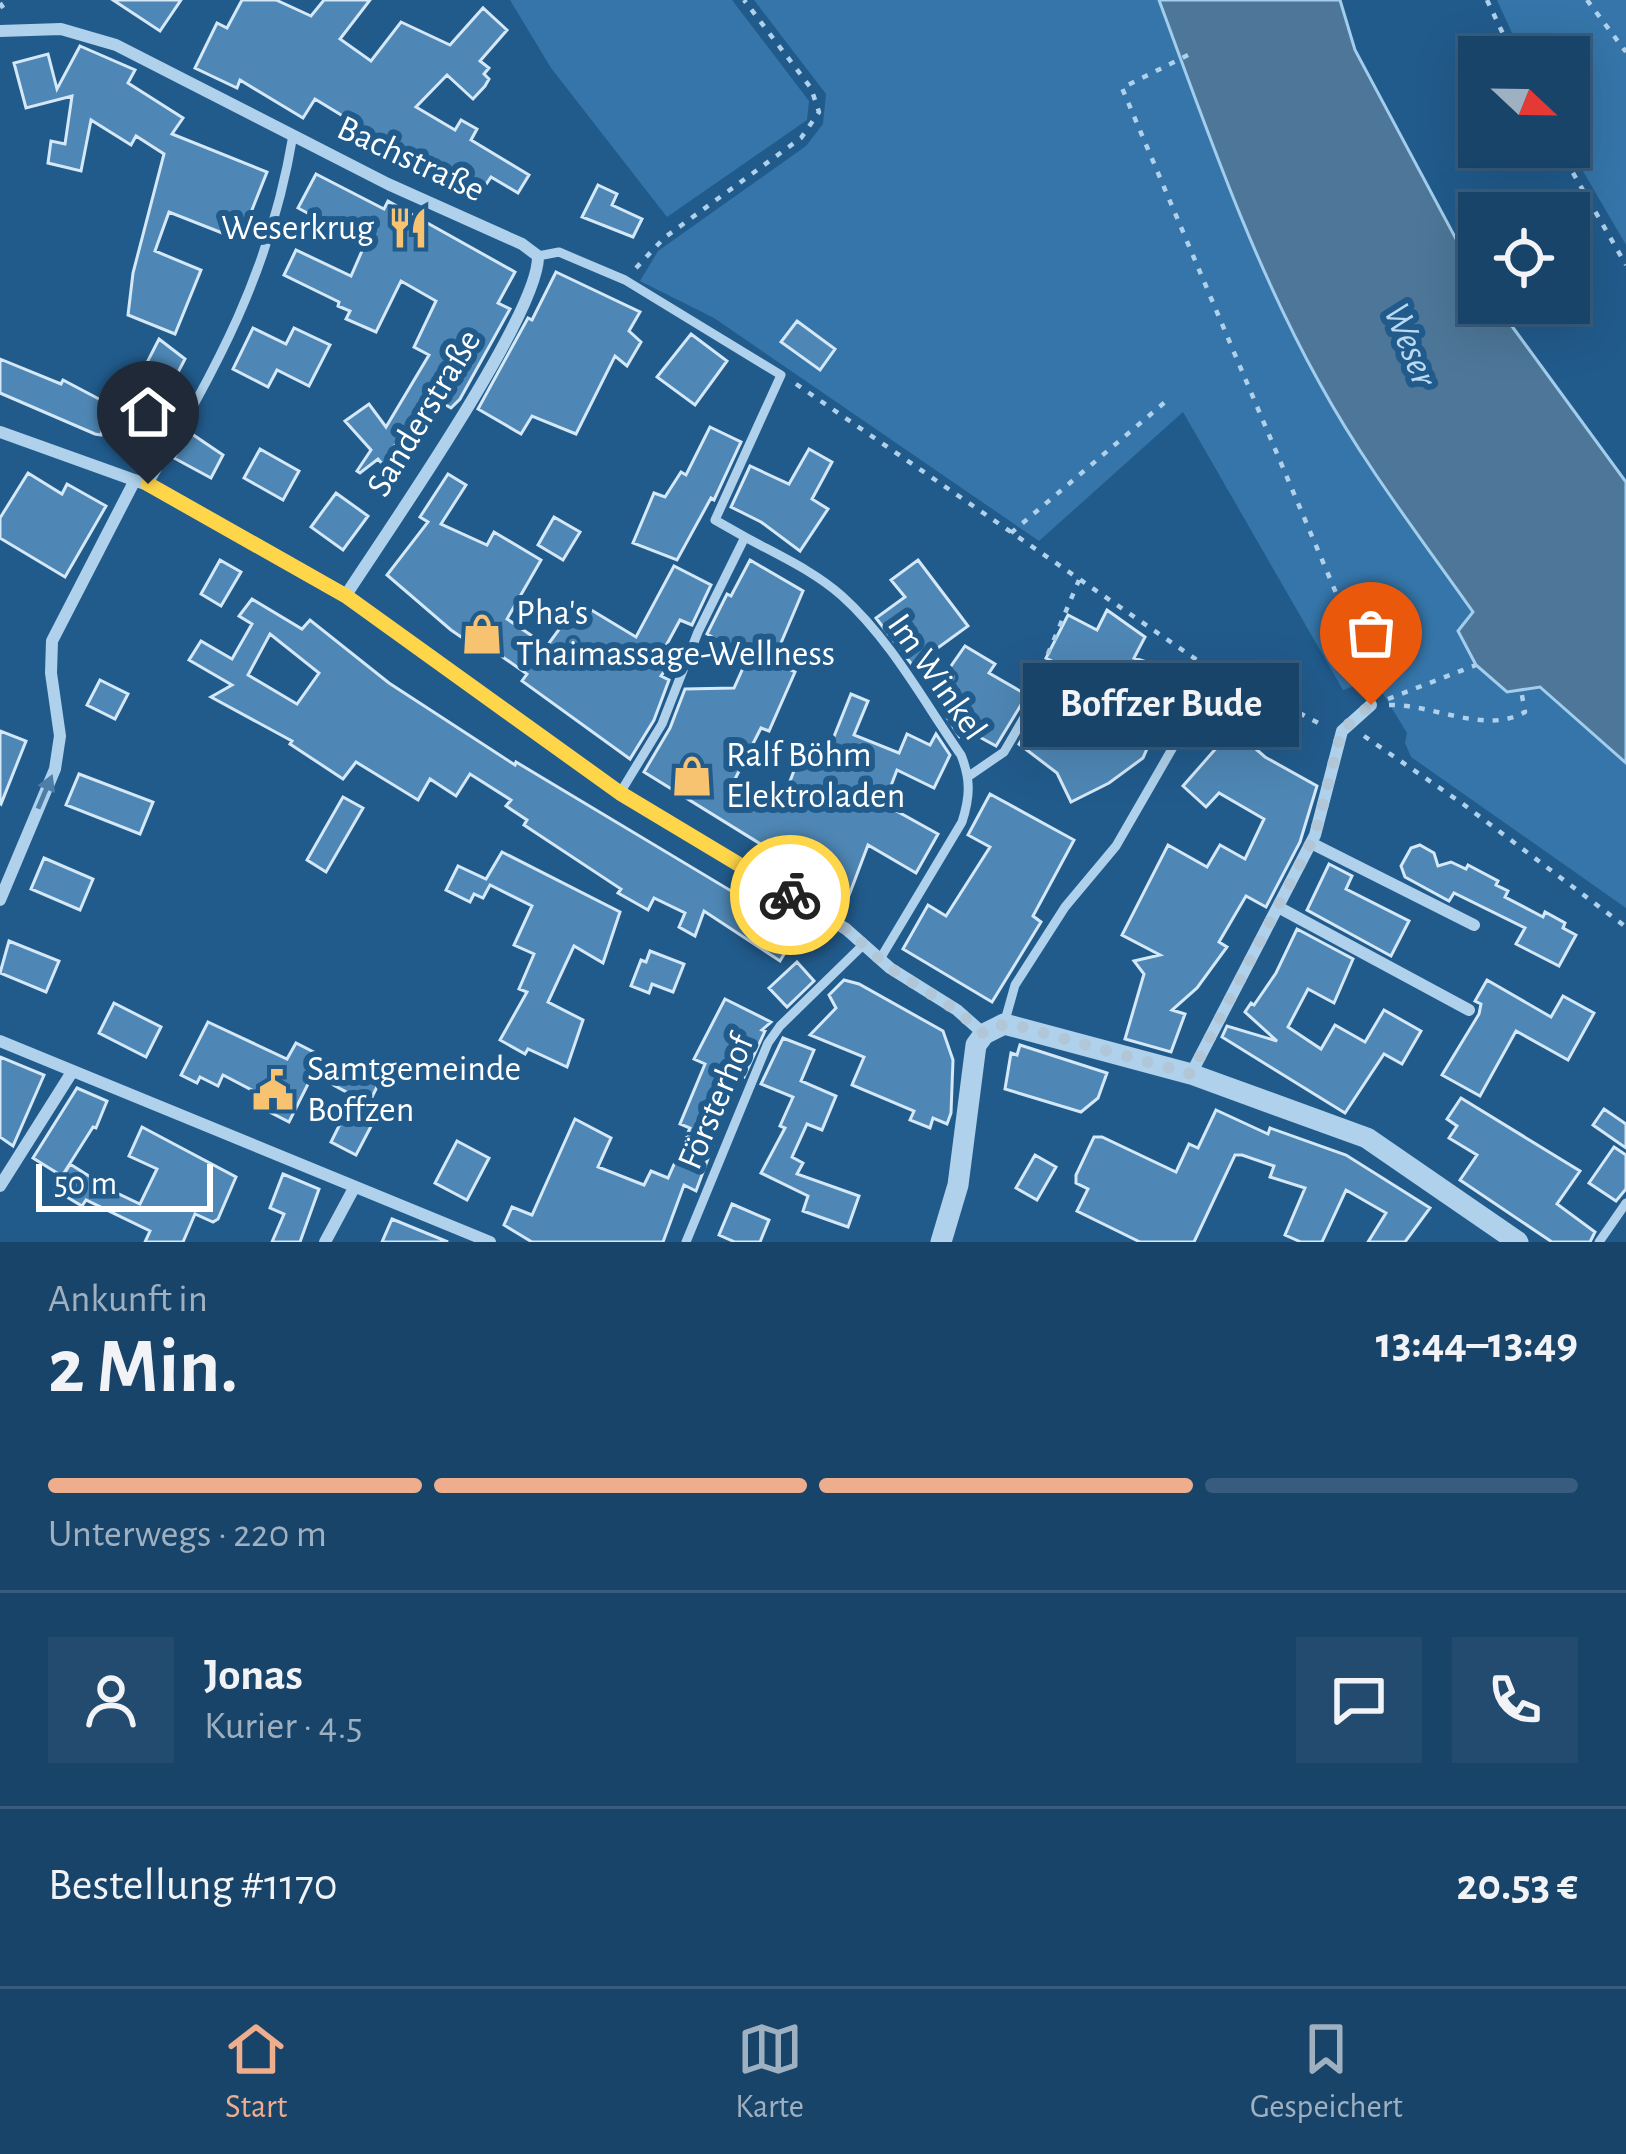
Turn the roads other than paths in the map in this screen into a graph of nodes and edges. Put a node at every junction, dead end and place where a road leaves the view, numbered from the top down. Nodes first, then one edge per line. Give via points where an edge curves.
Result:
1 (0, 31) edge
2 (293, 136) junction
3 (538, 256) junction
4 (0, 432) edge
5 (141, 482) junction
6 (745, 538) junction
7 (346, 596) junction
8 (1221, 675) road end
9 (1043, 686) road end
10 (1371, 705) road end
11 (970, 776) junction
12 (620, 793) junction
13 (1310, 843) junction
14 (0, 900) edge
15 (1278, 907) junction
16 (1474, 925) dead end
17 (863, 944) junction
18 (880, 959) junction
19 (1469, 1010) dead end
20 (994, 1029) junction
21 (0, 1041) edge
22 (71, 1072) junction
23 (1191, 1074) junction
24 (0, 1186) edge
25 (354, 1188) junction
26 (1626, 1203) edge
27 (325, 1242) edge
28 (490, 1242) edge
29 (686, 1242) edge
30 (941, 1242) edge
31 (1518, 1242) edge
32 (1599, 1242) edge

1 - 2 street, Bachstraße via 89,35
2 - 3 street, Bachstraße
2 - 5 lane via 243,313
3 - 6 lane, Bachstraße via 560,252 625,280 781,375 715,520
3 - 7 street, Sanderstraße via 535,281 485,376
4 - 5 street
5 - 7 street
14 -> 5 street via 55,769 52,641
6 - 11 lane, Im Winkel via 841,595 877,633
6 - 12 lane via 662,724
7 - 12 street
8 - 20 lane via 1115,846 1065,907
9 - 11 lane via 1004,752
10 - 13 street via 1342,730
11 - 18 lane, Im Winkel via 962,822
12 - 17 street
13 - 15 street
13 - 16 street
15 - 19 street
15 - 23 street
17 - 18 street
17 - 29 lane, Försterhof via 769,1043
18 - 20 street
20 - 23 street
20 - 30 street via 973,1062 958,1184
21 - 22 street
22 - 24 street
22 - 25 street
23 - 31 street via 1367,1138
25 - 27 street
25 - 28 street
26 - 32 lane

